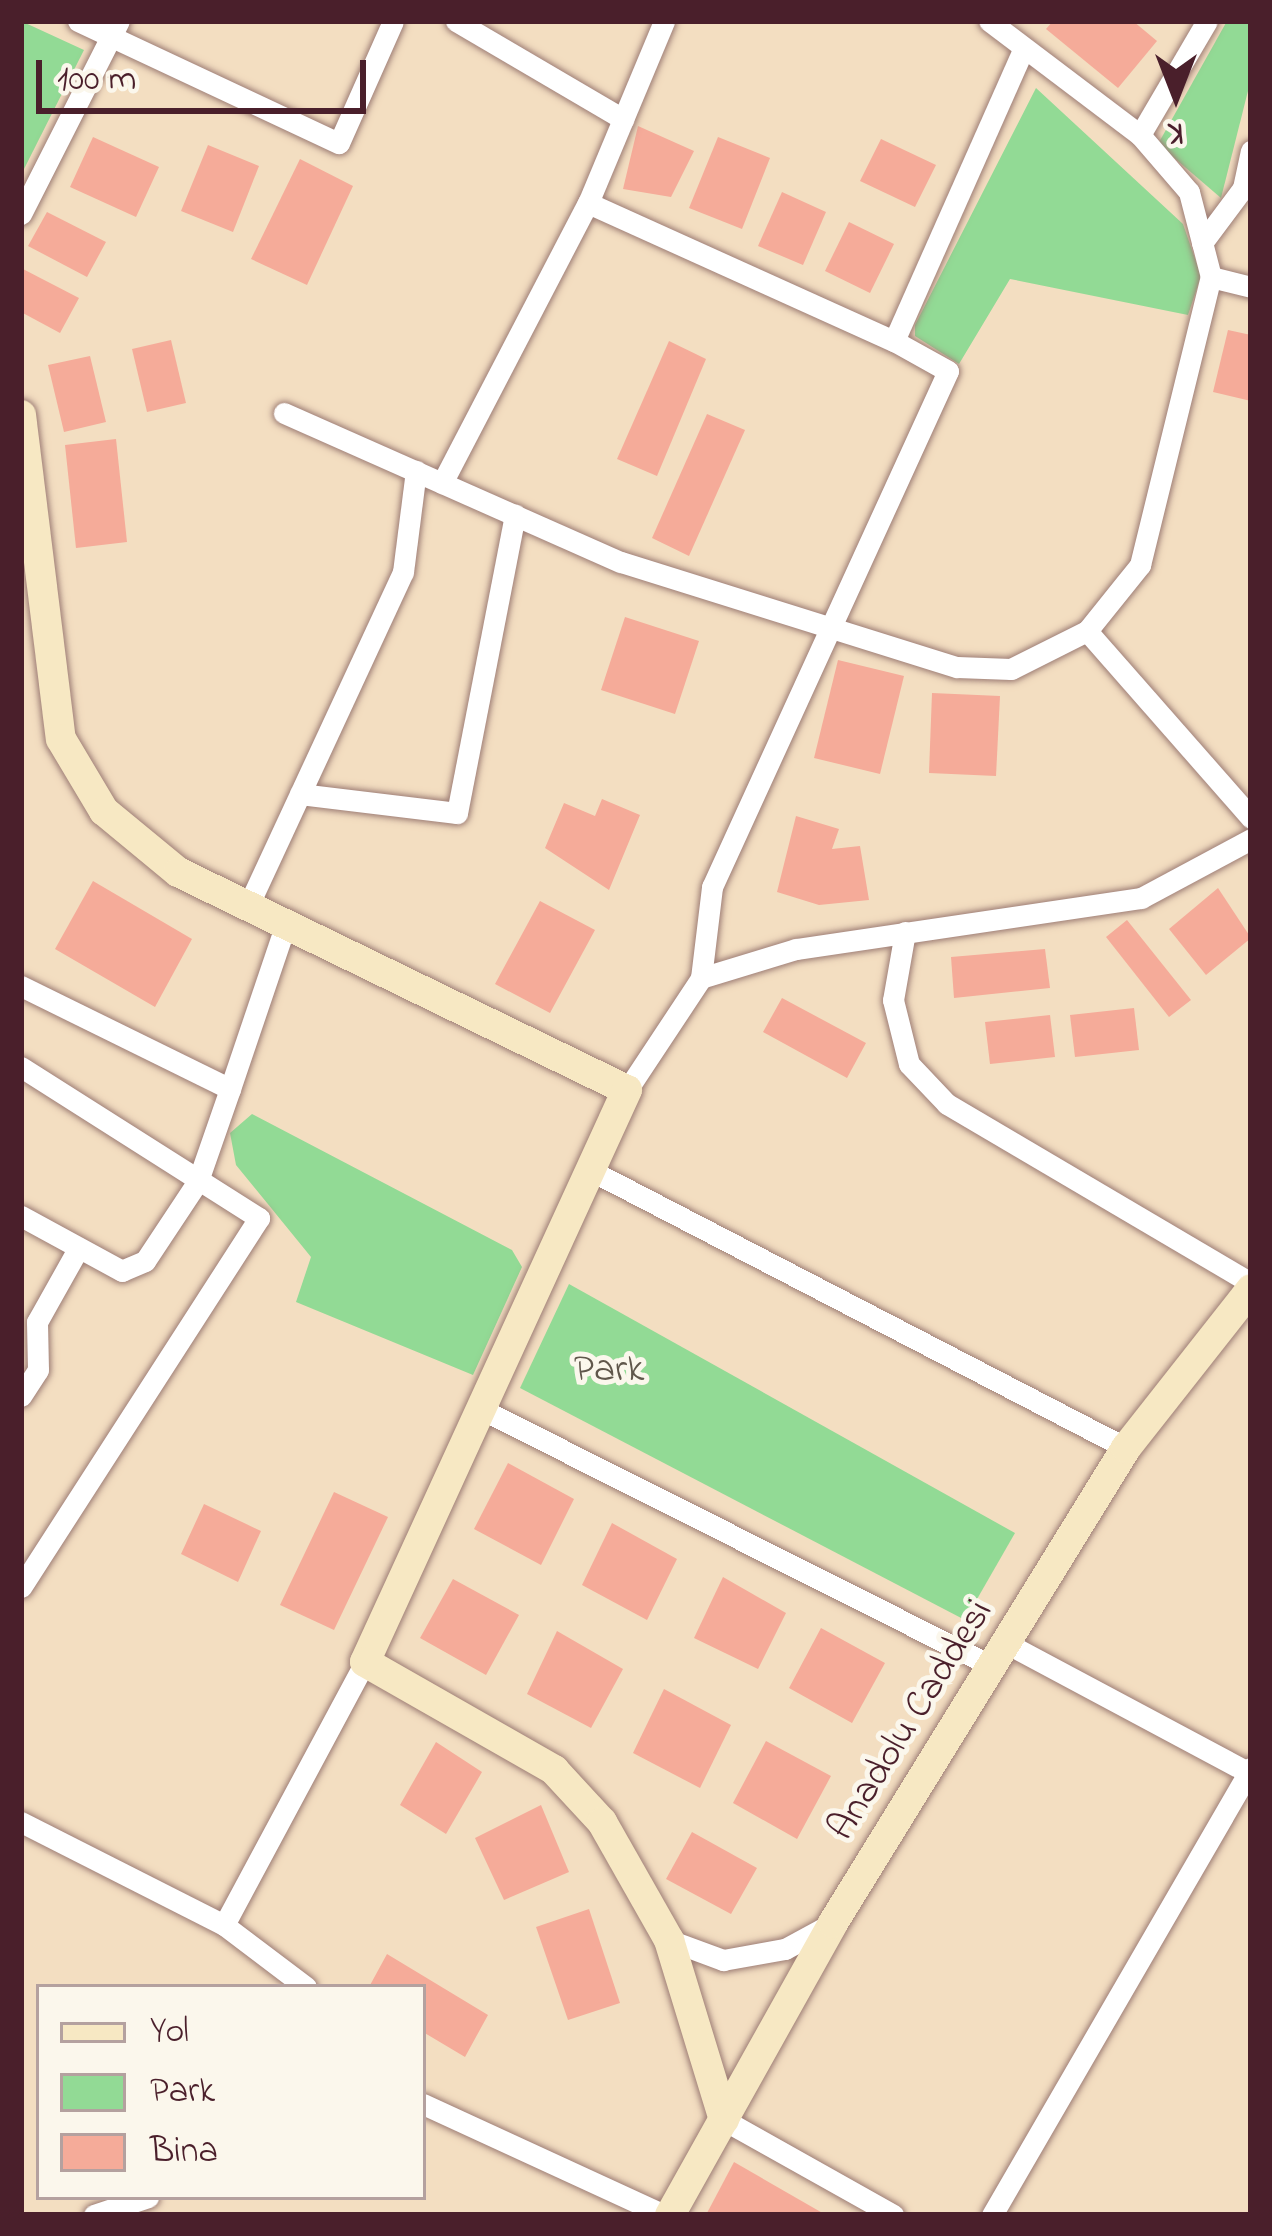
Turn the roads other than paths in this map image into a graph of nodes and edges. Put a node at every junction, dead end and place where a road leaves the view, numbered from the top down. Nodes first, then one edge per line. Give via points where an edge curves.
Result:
1 (78, 21) edge
2 (393, 21) edge
3 (456, 21) edge
4 (664, 21) edge
5 (988, 21) edge
6 (1207, 21) edge
7 (112, 29) edge
8 (1022, 52) junction
9 (623, 118) junction
10 (1140, 135) junction
11 (1251, 151) edge
12 (588, 203) junction
13 (21, 214) edge
14 (1202, 243) junction
15 (1211, 277) junction
16 (1251, 287) edge
17 (894, 341) junction
18 (284, 413) dead end
19 (21, 415) edge
20 (416, 471) junction
21 (442, 483) junction
22 (515, 515) junction
23 (830, 626) junction
24 (1087, 631) junction
25 (300, 794) junction
26 (1251, 818) edge
27 (1251, 839) edge
28 (248, 906) junction
29 (286, 924) junction
30 (905, 932) junction
31 (701, 978) junction
32 (21, 986) edge
33 (21, 1067) edge
34 (230, 1089) junction
35 (627, 1090) junction
36 (590, 1170) junction
37 (198, 1181) junction
38 (21, 1216) edge
39 (78, 1249) junction
40 (1251, 1286) edge
41 (29, 1318) edge
42 (21, 1396) edge
43 (481, 1409) junction
44 (1126, 1448) junction
45 (21, 1588) edge
46 (999, 1654) junction
47 (365, 1662) junction
48 (1250, 1771) edge
49 (21, 1822) edge
50 (833, 1923) junction
51 (224, 1924) junction
52 (669, 1940) junction
53 (302, 1984) edge
54 (426, 2105) edge
55 (724, 2120) junction
56 (139, 2200) edge
57 (94, 2215) edge
58 (667, 2215) edge
59 (893, 2215) edge
60 (992, 2215) edge

1 - 7 street
2 - 7 street via 339,143
3 - 9 street
4 - 9 street
5 - 8 street
6 - 10 street
7 - 13 street
8 - 10 street
8 - 17 street
9 - 12 street
10 - 14 street via 1189,192
11 - 14 street via 1243,188
12 - 17 street
12 - 21 street
14 - 15 street
15 - 16 street
15 - 24 street via 1140,565
17 - 23 street via 948,371
18 - 20 street
19 - 28 street via 61,739 104,811 178,872
20 - 21 street
20 - 25 street via 403,572
21 - 22 street
22 - 23 street via 621,562
22 - 25 street via 457,813
23 - 24 street via 957,667 1011,669
23 - 31 street via 712,887
24 - 26 street
25 - 28 street
27 - 30 street via 1141,898
28 - 29 street
29 - 34 street
29 - 35 street
30 - 31 street
30 - 40 street via 898,1021 909,1064 947,1104
31 - 35 street
32 - 34 street
33 - 37 street via 179,1159
34 - 37 street
35 - 36 street
36 - 43 street
36 - 44 street
37 - 39 street via 145,1261 122,1271
37 - 45 street via 260,1218
38 - 39 street
39 - 41 street
40 - 44 street, Anadolu Caddesi
41 - 42 street via 38,1370
43 - 46 street
43 - 47 street
44 - 46 street, Anadolu Caddesi
46 - 48 street
46 - 50 street, Anadolu Caddesi
47 - 51 street
47 - 52 street via 554,1770 602,1822
48 - 60 street
49 - 51 street
50 - 52 street via 785,1949 723,1960
50 - 55 street, Anadolu Caddesi
51 - 53 street
52 - 55 street
54 - 58 street
55 - 58 street, Anadolu Caddesi
55 - 59 street
56 - 57 street

